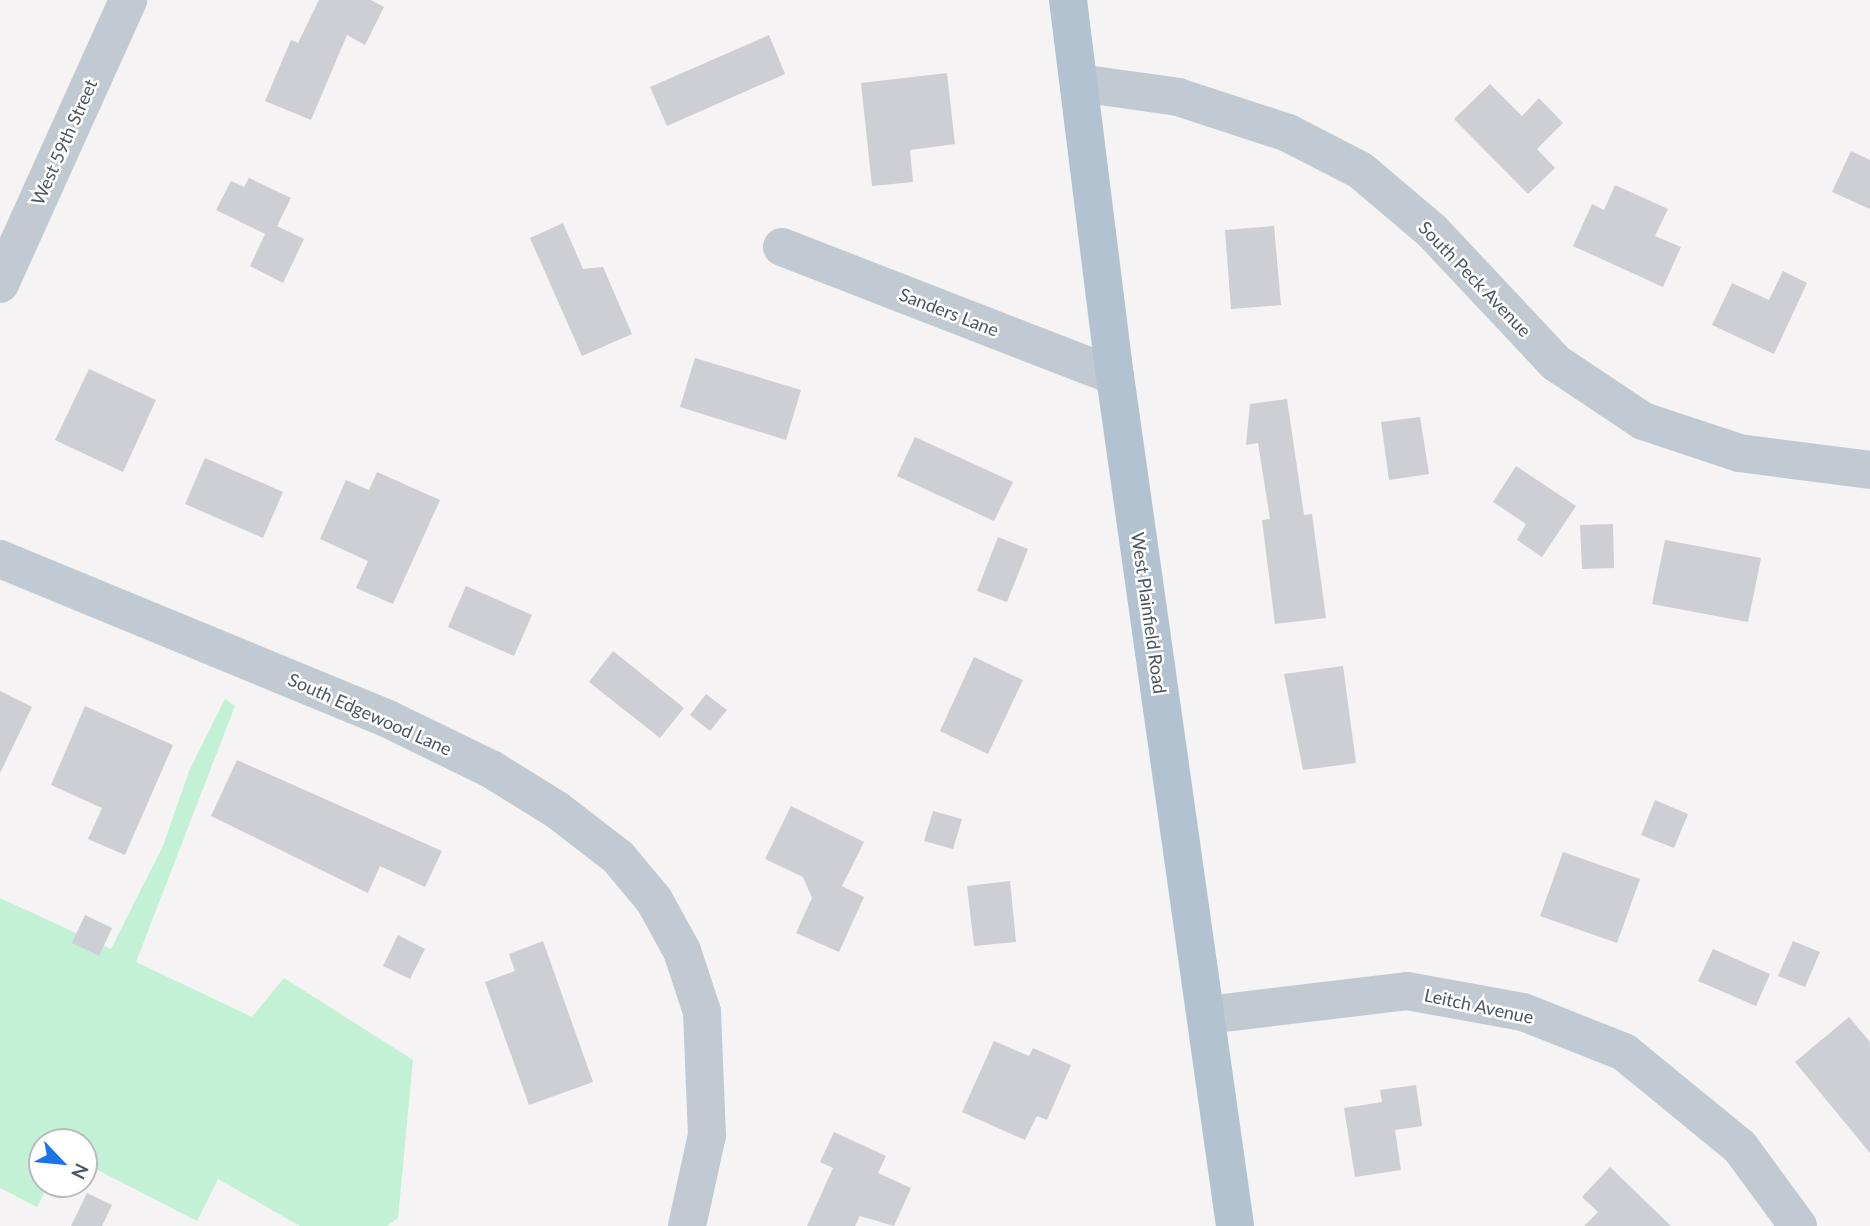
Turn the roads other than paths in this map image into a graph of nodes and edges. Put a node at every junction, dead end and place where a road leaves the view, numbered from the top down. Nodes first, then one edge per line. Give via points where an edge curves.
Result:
1 (128, 0) edge
2 (1068, 0) edge
3 (1079, 83) junction
4 (782, 247) dead end
5 (0, 284) edge
6 (1115, 376) junction
7 (1870, 470) edge
8 (0, 559) edge
9 (1207, 1015) junction
10 (687, 1226) edge
11 (1235, 1226) edge
12 (1798, 1226) edge

1 - 5 street, West 59th Street
2 - 3 main road, West Plainfield Road
3 - 6 main road, West Plainfield Road
3 - 7 street, South Peck Avenue via 1178,97 1288,133 1360,170 1432,231 1556,363 1643,421 1740,453
4 - 6 street, Sanders Lane
6 - 9 main road, West Plainfield Road
8 - 10 street, South Edgewood Lane via 388,719 491,769 618,856 654,900 682,951 702,1012 708,1081 700,1186
9 - 11 main road, West Plainfield Road
9 - 12 street, Leitch Avenue via 1407,991 1524,1012 1624,1052 1740,1147

